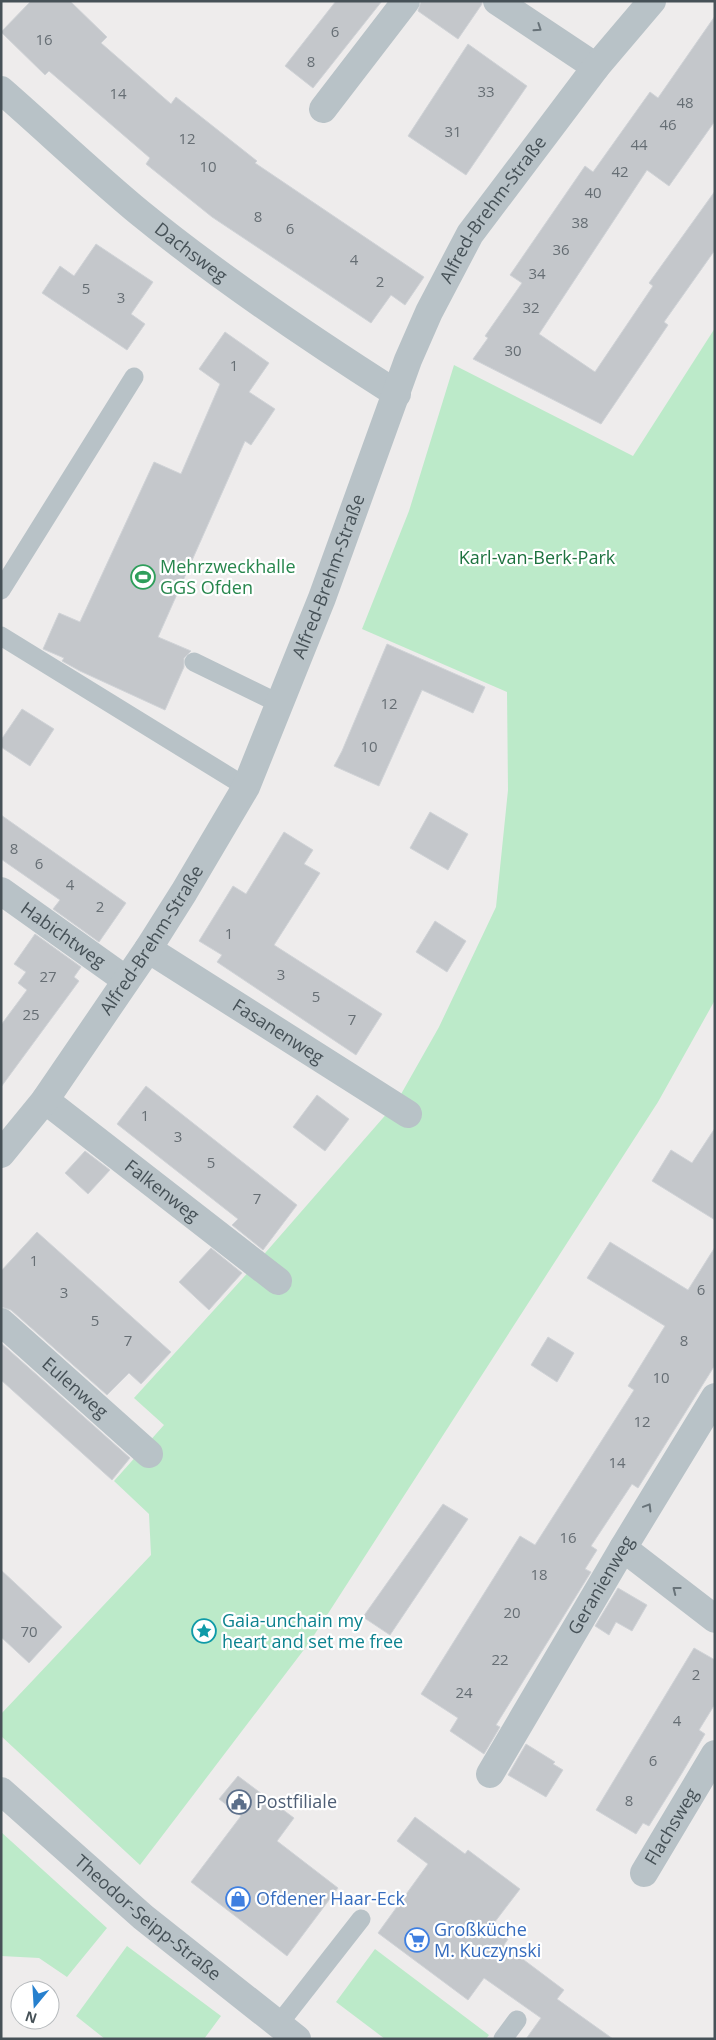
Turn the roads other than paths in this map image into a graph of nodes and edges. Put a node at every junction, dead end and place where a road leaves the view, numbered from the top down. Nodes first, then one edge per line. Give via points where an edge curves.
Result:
1 (406, 1) edge
2 (497, 1) edge
3 (652, 1) edge
4 (596, 67) junction
5 (1, 90) edge
6 (323, 108) dead end
7 (134, 377) dead end
8 (397, 394) junction
9 (1, 590) edge
10 (1, 636) edge
11 (194, 662) dead end
12 (280, 704) junction
13 (246, 787) junction
14 (1, 891) edge
15 (148, 949) junction
16 (126, 980) junction
17 (45, 1100) junction
18 (408, 1114) dead end
19 (1, 1154) edge
20 (278, 1281) dead end
21 (1, 1322) edge
22 (715, 1397) edge
23 (149, 1454) dead end
24 (623, 1548) junction
25 (715, 1620) edge
26 (715, 1754) edge
27 (490, 1774) dead end
28 (1, 1791) edge
29 (644, 1873) dead end
30 (362, 1919) dead end
31 (517, 2020) dead end
32 (287, 2032) edge
33 (503, 2039) edge

1 - 6 street
2 -> 4 street
3 - 4 street, Alfred-Brehm-Straße
4 - 8 street, Alfred-Brehm-Straße via 470,234 429,312
5 - 8 street, Dachsweg via 140,213 281,317
7 - 9 lane
8 - 12 street, Alfred-Brehm-Straße
10 - 13 lane
11 - 12 lane
12 - 13 street, Alfred-Brehm-Straße
13 - 15 street, Alfred-Brehm-Straße
14 - 16 street, Habichtweg
15 - 16 street, Alfred-Brehm-Straße
15 - 18 street, Fasanenweg
16 - 17 street, Alfred-Brehm-Straße
17 - 19 street, Alfred-Brehm-Straße
17 - 20 street, Falkenweg
21 - 23 street, Eulenweg
24 -> 22 street, Geranienweg
25 -> 24 street
24 - 27 street, Geranienweg
26 - 29 street, Flachsweg
28 - 32 street, Theodor-Seipp-Straße via 143,1917
30 - 32 lane
31 - 33 lane

